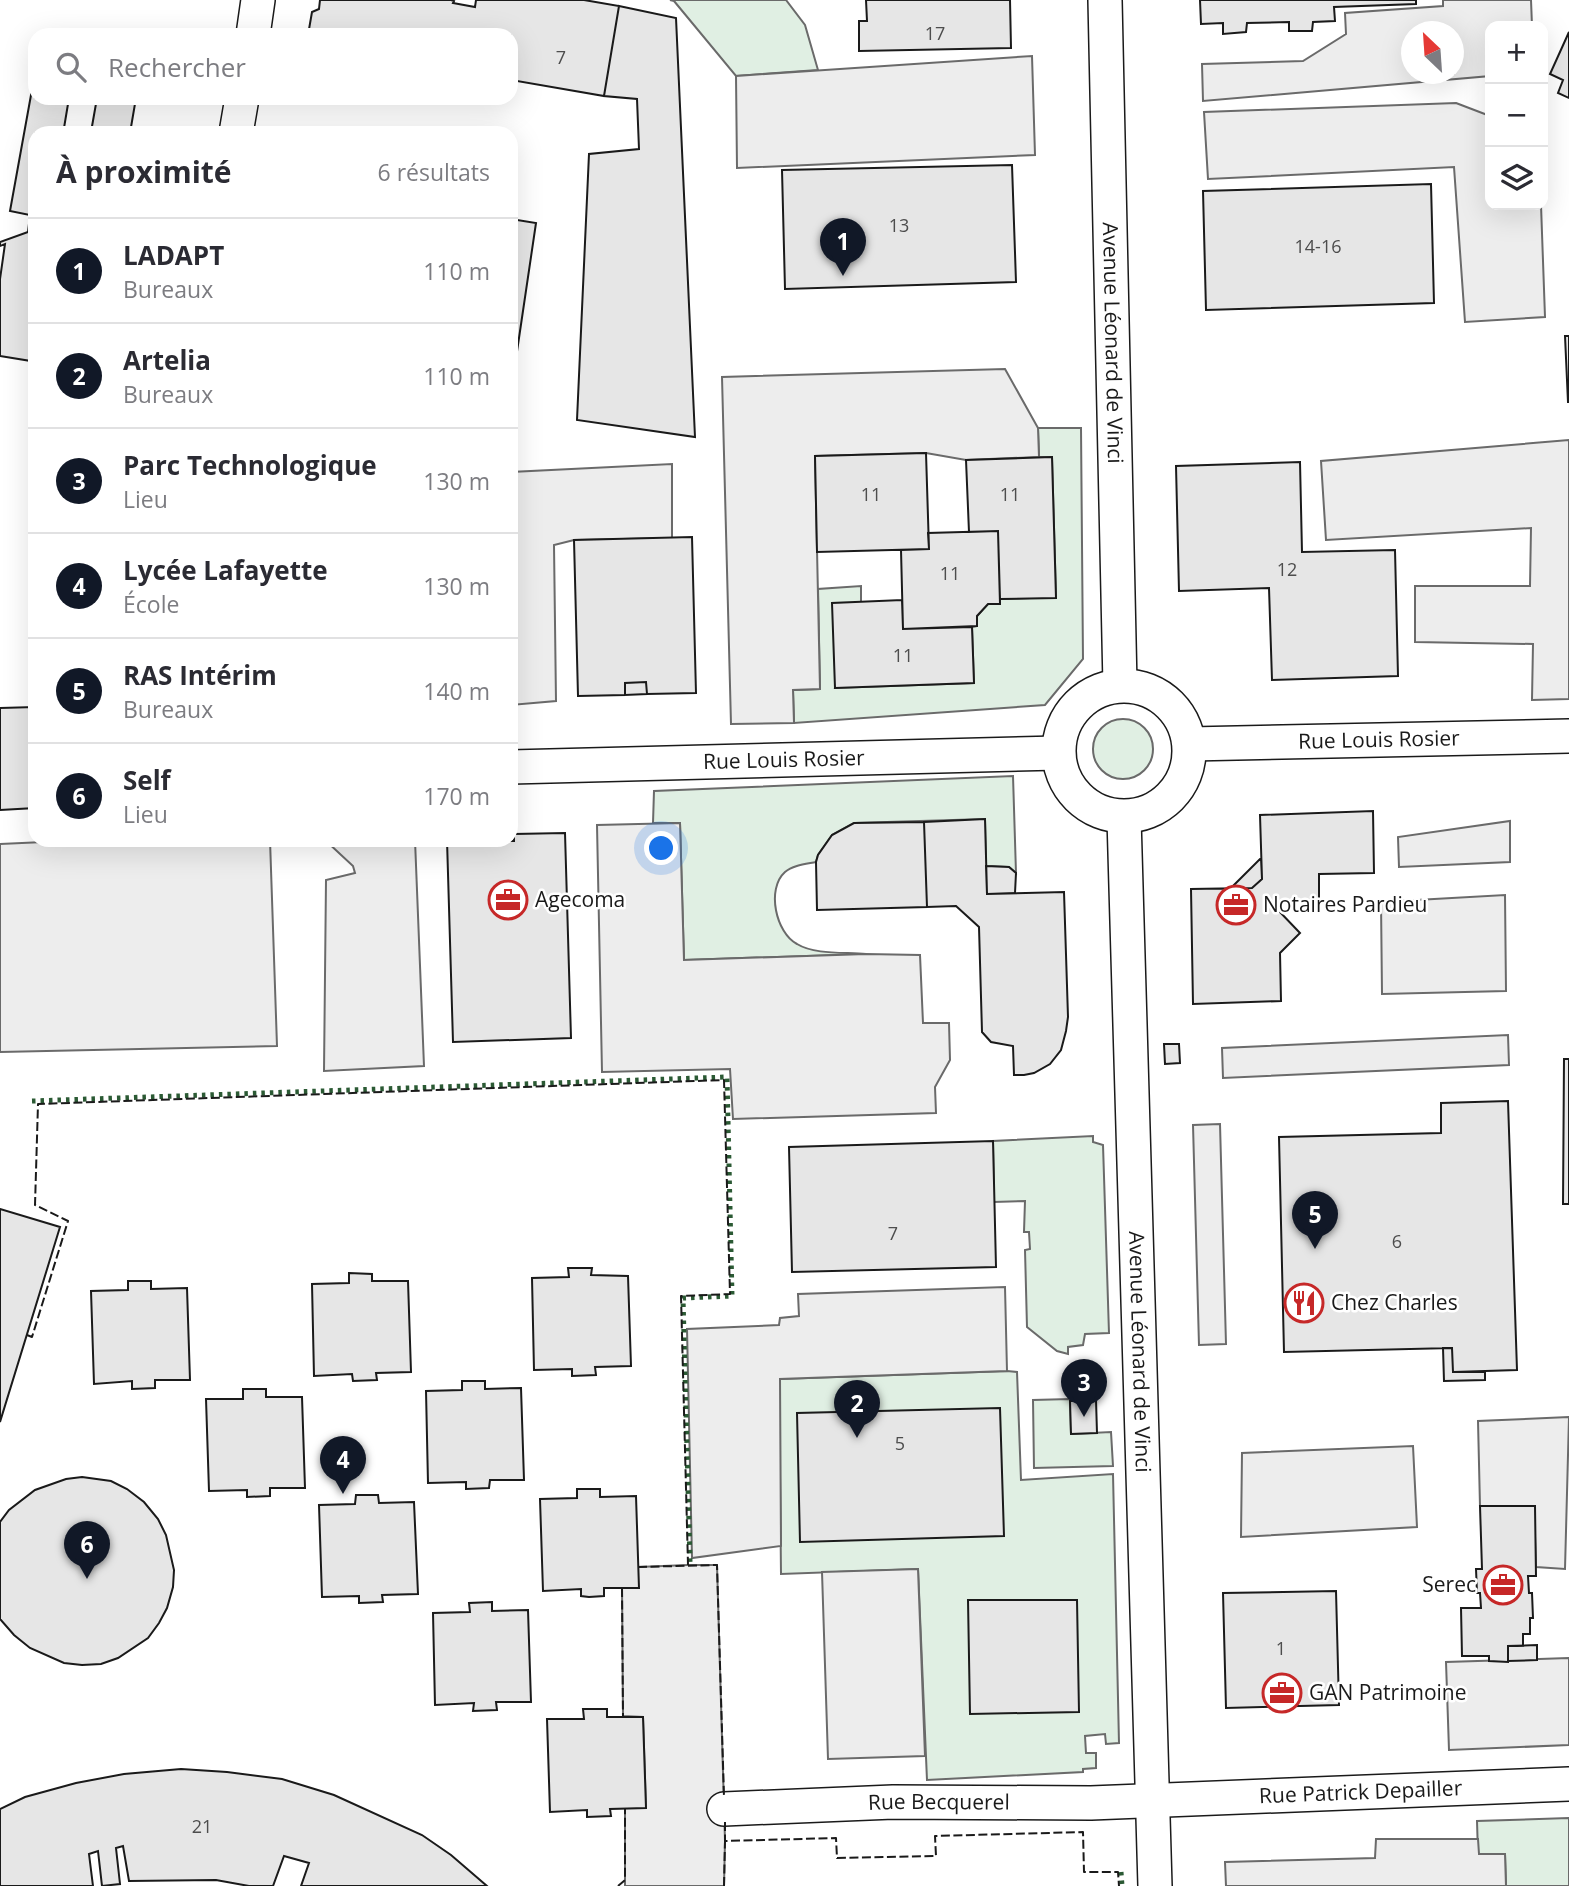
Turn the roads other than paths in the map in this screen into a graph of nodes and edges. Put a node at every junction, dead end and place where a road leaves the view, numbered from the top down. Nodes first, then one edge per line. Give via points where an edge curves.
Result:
1 (258, 0) edge
2 (1105, 0) edge
3 (254, 28) edge
4 (241, 105) edge
5 (237, 126) edge
6 (1120, 685) junction
7 (1569, 736) edge
8 (1190, 744) junction
9 (1058, 753) junction
10 (518, 767) edge
11 (1124, 818) junction
12 (1569, 1784) edge
13 (1153, 1800) junction
14 (724, 1809) dead end
15 (1155, 1886) edge

1 - 3 street
2 - 6 street, Avenue Léonard de Vinci
4 - 5 street
6 - 8 street via 1145,689 1167,701 1183,720
6 - 9 street via 1095,692 1075,707 1062,729
7 - 8 street, Rue Louis Rosier
8 - 11 street via 1189,766 1173,795 1146,814
9 - 10 street, Rue Louis Rosier
9 - 11 street via 1063,778 1078,799 1099,813
11 - 13 street, Avenue Léonard de Vinci
12 - 13 street, Rue Patrick Depailler
13 - 14 street, Rue Becquerel
13 - 15 street, Avenue Léonard de Vinci

